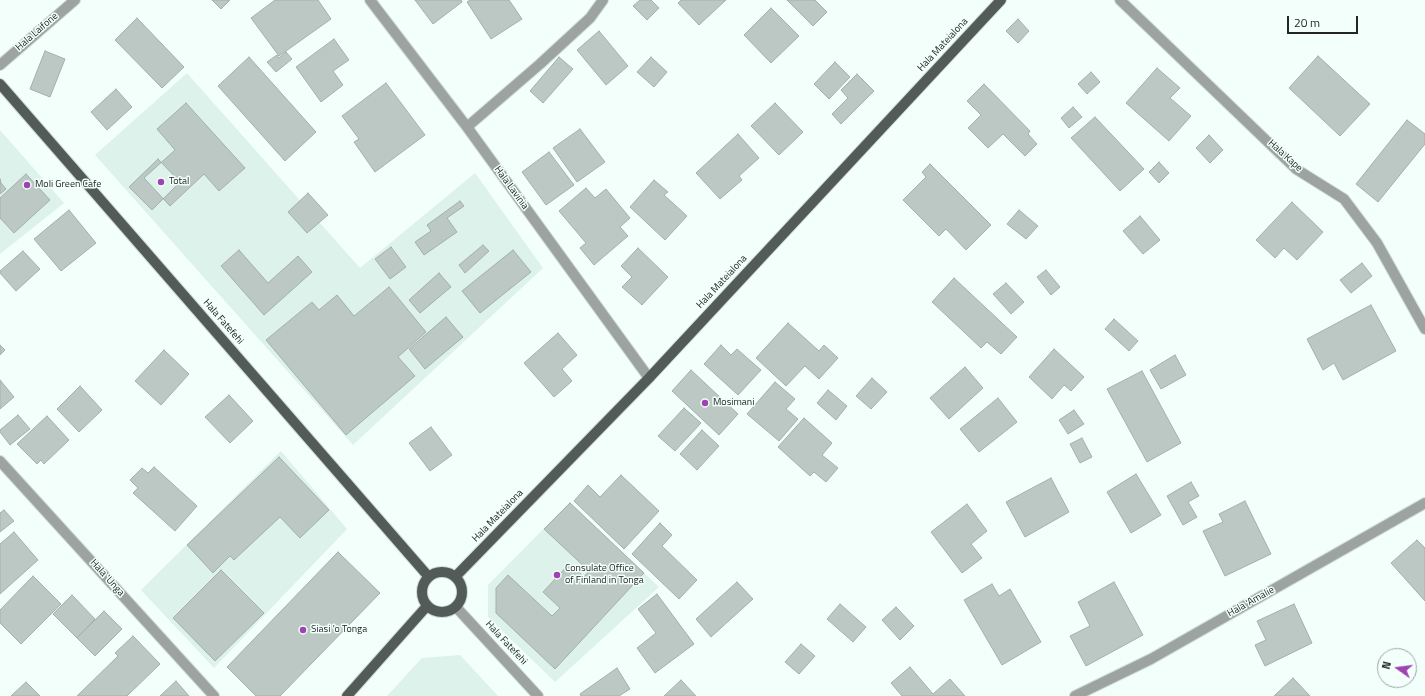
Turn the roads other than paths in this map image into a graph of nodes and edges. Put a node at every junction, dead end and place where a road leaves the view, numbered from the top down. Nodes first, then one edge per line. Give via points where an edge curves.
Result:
1 (75, 0) edge
2 (370, 0) edge
3 (603, 0) edge
4 (1001, 0) edge
5 (1120, 0) edge
6 (0, 65) edge
7 (0, 84) edge
8 (467, 127) junction
9 (1425, 329) edge
10 (649, 378) junction
11 (0, 461) edge
12 (1425, 503) edge
13 (428, 576) junction
14 (456, 576) junction
15 (427, 606) junction
16 (456, 607) junction
17 (214, 696) edge
18 (347, 696) edge
19 (538, 696) edge
20 (1075, 696) edge

1 - 6 street, Hala Laifone
2 - 8 street, Hala Lavinia
3 - 8 street via 590,18
4 - 10 main road, Hala Mateialona
5 - 9 street, Hala Kape via 1296,169 1344,199 1377,243
7 - 13 main road, Hala Fatefehi
8 - 10 street, Hala Lavinia
10 - 14 main road, Hala Mateialona
11 - 17 street, Hala 'Unga
12 - 20 street, Hala 'Amalie via 1151,659
13 - 14 main road via 442,571
13 - 15 main road via 421,591
14 - 16 main road via 462,591
15 - 16 main road via 434,611 442,612
15 - 18 main road
16 - 19 street, Hala Fatefehi

